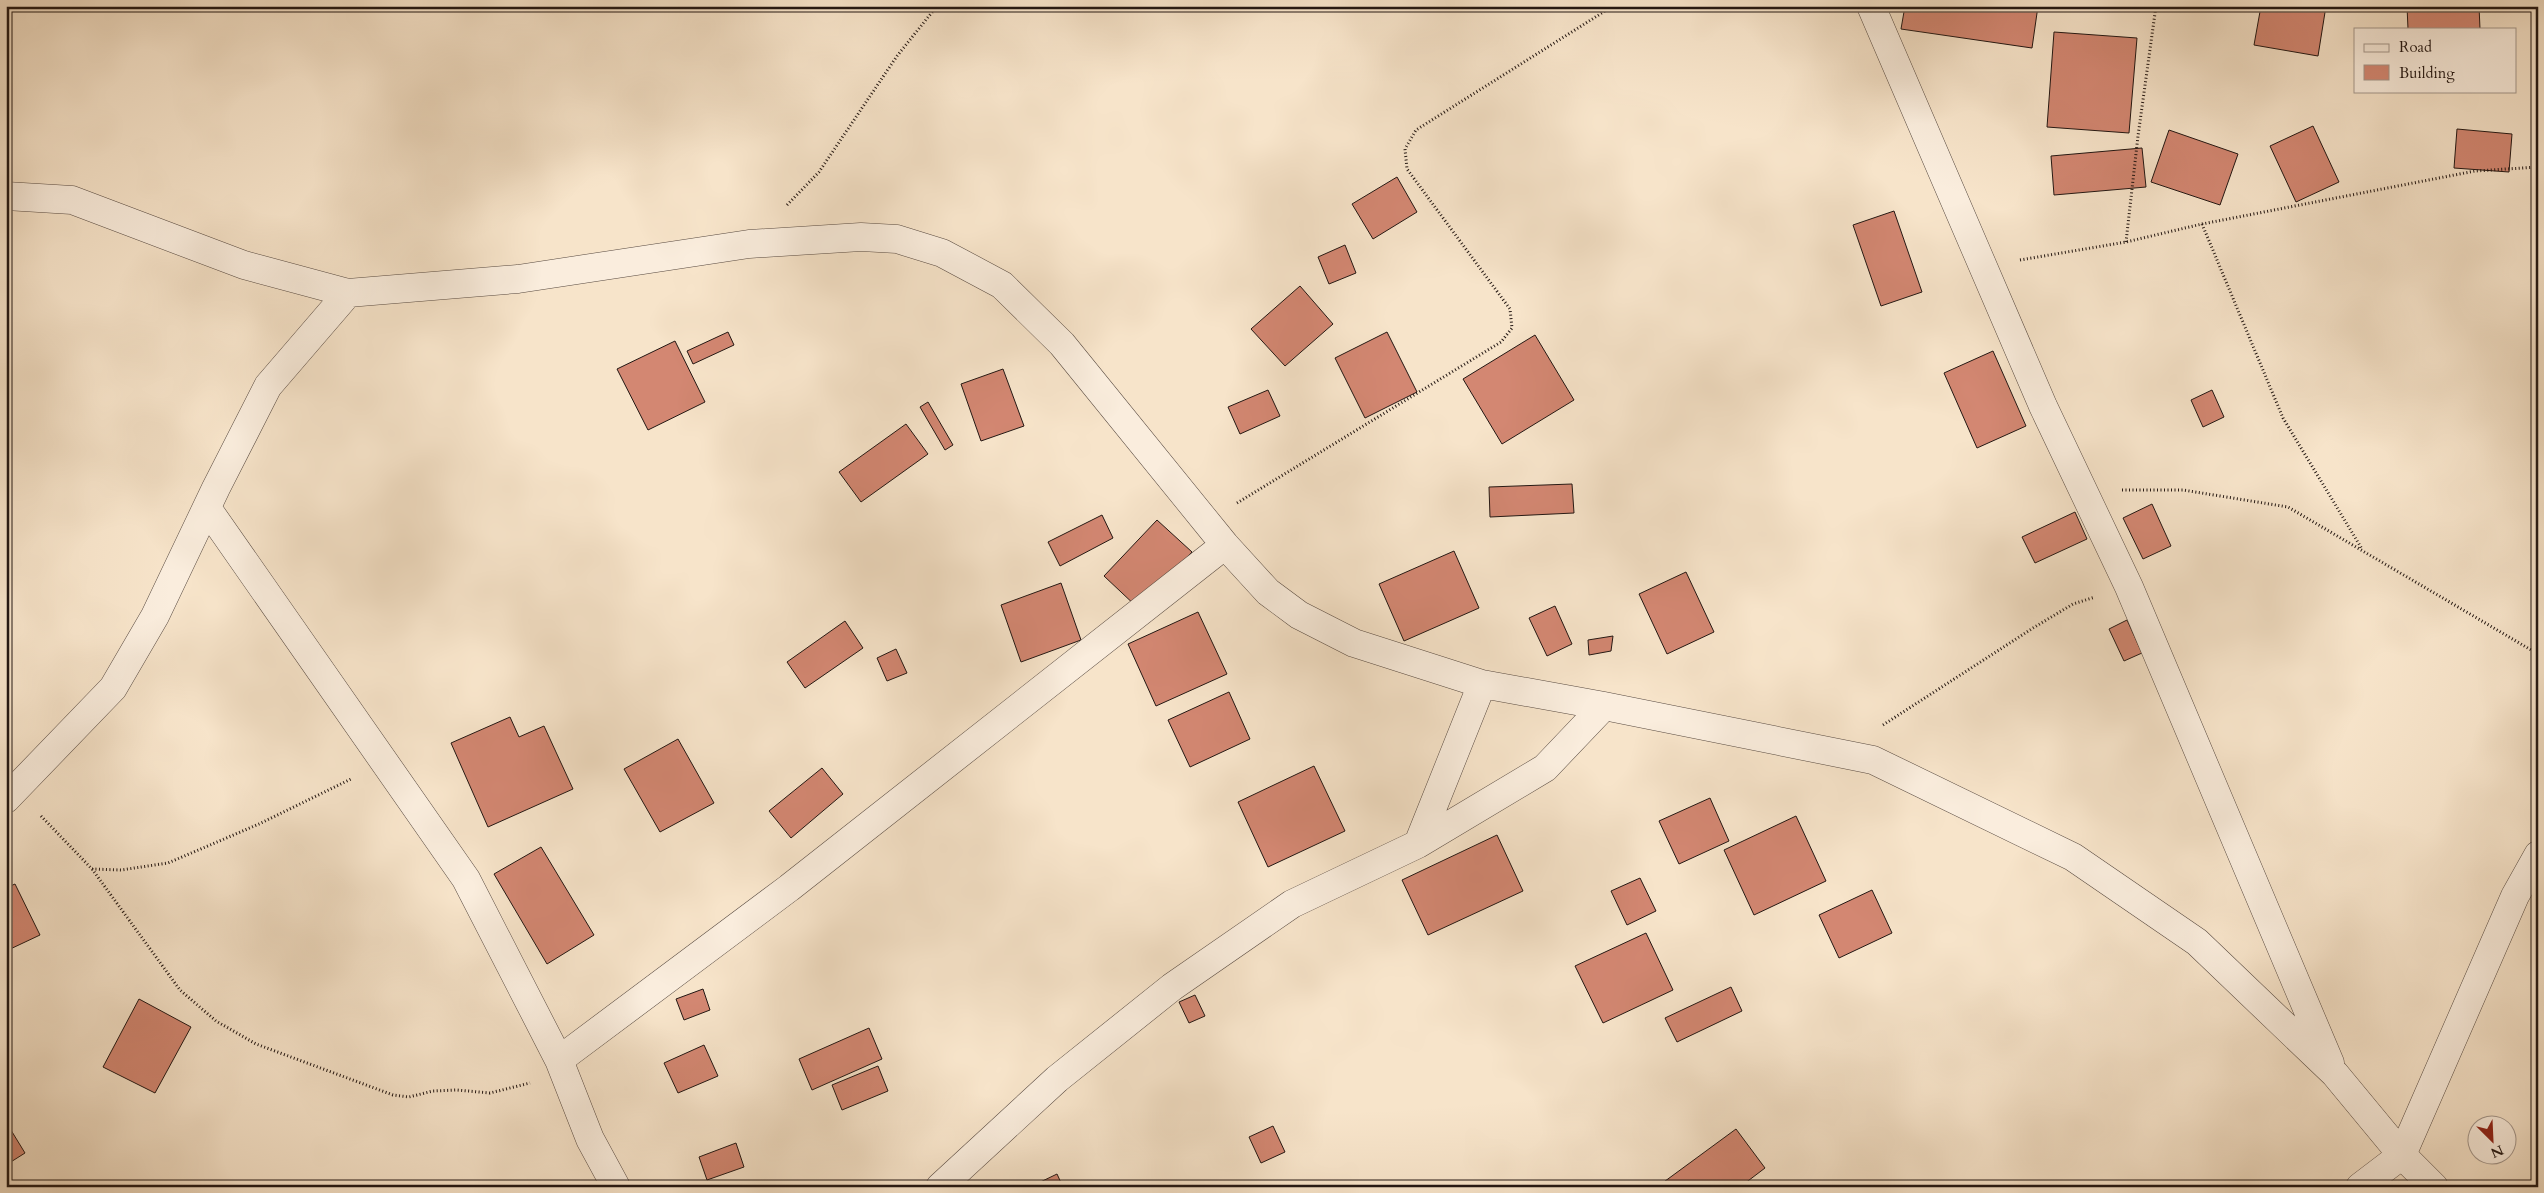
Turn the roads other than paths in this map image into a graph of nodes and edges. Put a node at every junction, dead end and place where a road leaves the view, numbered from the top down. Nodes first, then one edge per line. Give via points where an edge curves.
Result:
1 (1871, 6) edge
2 (6, 196) edge
3 (348, 293) junction
4 (207, 508) junction
5 (1225, 546) junction
6 (1482, 684) junction
7 (1604, 706) junction
8 (11, 795) edge
9 (1418, 844) junction
10 (2538, 855) edge
11 (562, 1066) junction
12 (2335, 1074) junction
13 (2402, 1155) junction
14 (616, 1187) edge
15 (940, 1187) edge
16 (2360, 1187) edge
17 (2434, 1187) edge

1 - 12 street via 2043,406 2129,586
2 - 3 street via 72,200 244,265
3 - 4 street via 268,386
3 - 5 street via 518,279 749,244 861,237 897,239 942,253 1002,285 1062,344
4 - 8 street via 156,616 112,688
4 - 11 street via 466,880
5 - 6 street via 1268,592 1299,614 1354,643
5 - 11 street
6 - 7 street
6 - 9 street
7 - 9 street via 1545,768
7 - 12 street via 1872,760 2073,857 2197,942
9 - 15 street via 1292,904 1172,988 1057,1079
10 - 13 street via 2515,896
11 - 14 street via 590,1139
12 - 13 street
13 - 16 street
13 - 17 street

